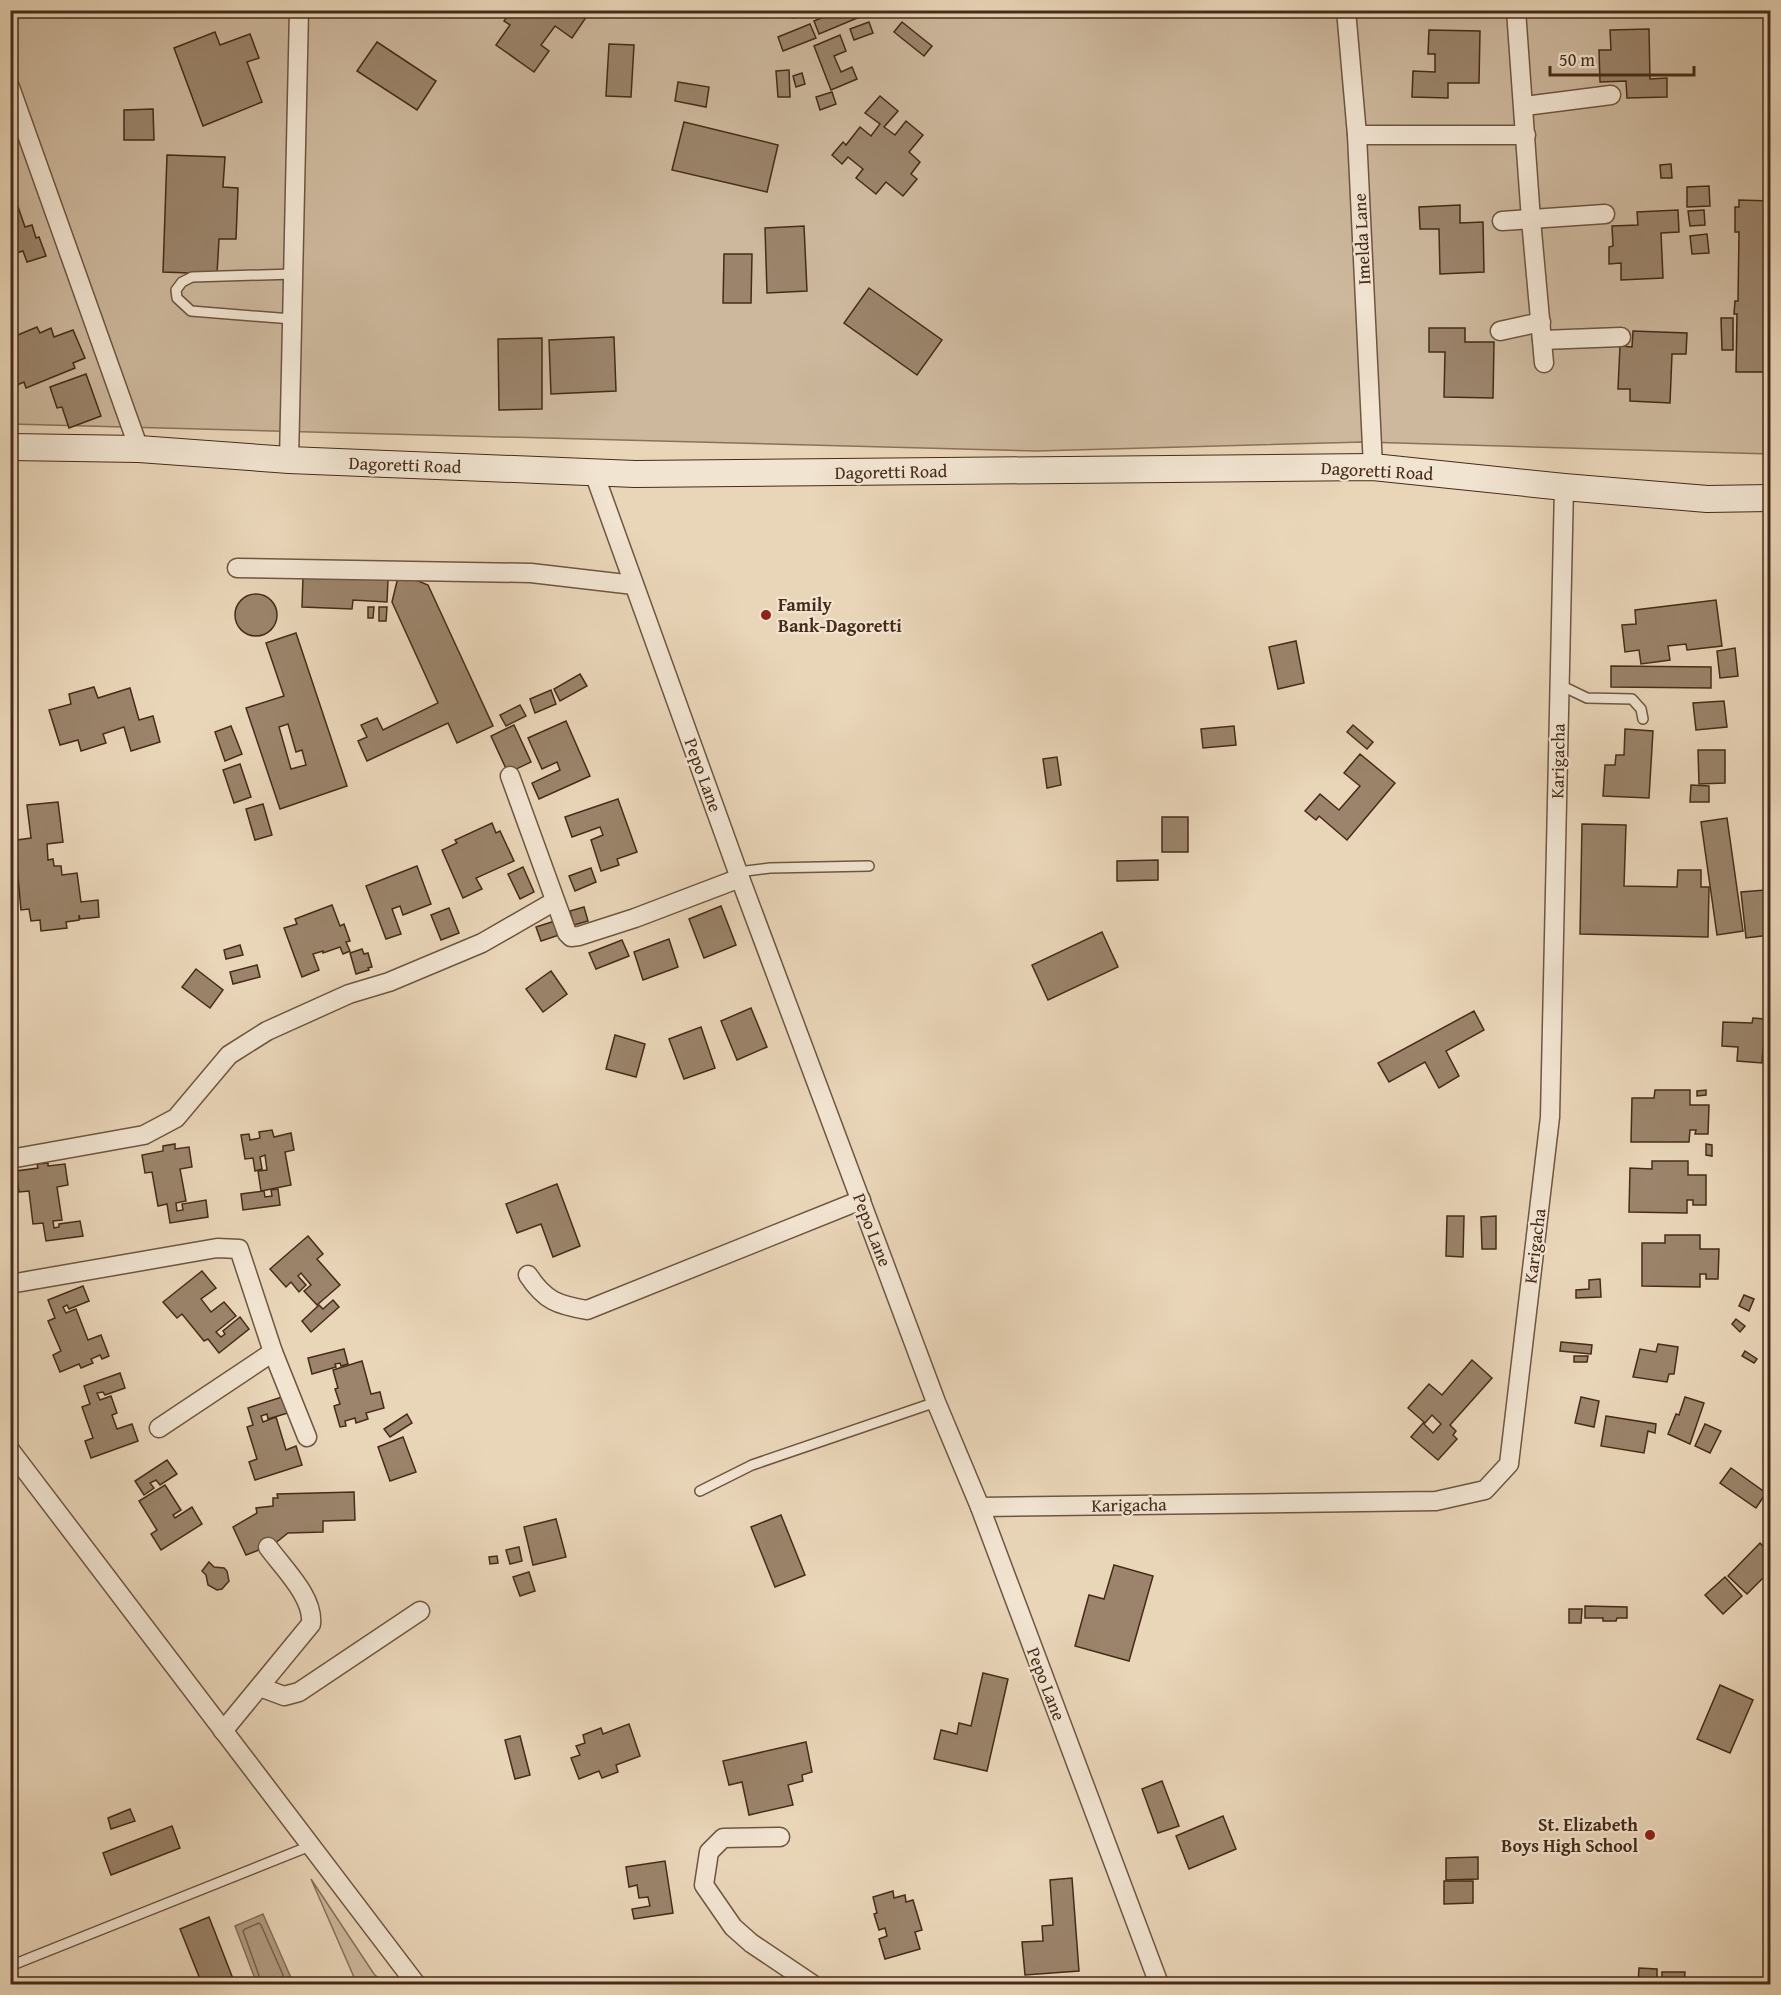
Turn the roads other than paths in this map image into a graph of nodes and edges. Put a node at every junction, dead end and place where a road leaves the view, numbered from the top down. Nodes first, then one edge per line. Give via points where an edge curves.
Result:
1 (298, 10) edge
2 (1346, 10) edge
3 (1516, 10) edge
4 (10, 87) edge
5 (1611, 95) dead end
6 (1525, 106) junction
7 (1357, 135) junction
8 (1526, 135) junction
9 (1605, 214) dead end
10 (1531, 220) junction
11 (1502, 221) dead end
12 (293, 274) junction
13 (292, 319) junction
14 (1540, 322) junction
15 (1500, 331) dead end
16 (1621, 338) dead end
17 (1542, 340) junction
18 (1544, 363) dead end
19 (10, 447) edge
20 (139, 449) junction
21 (289, 460) junction
22 (1373, 467) junction
23 (594, 473) junction
24 (1564, 487) junction
25 (1770, 498) edge
26 (237, 568) dead end
27 (634, 585) junction
28 (1560, 685) junction
29 (1643, 719) dead end
30 (510, 776) dead end
31 (869, 866) dead end
32 (739, 875) junction
33 (555, 901) junction
34 (10, 1159) edge
35 (861, 1200) junction
36 (528, 1275) dead end
37 (10, 1284) edge
38 (273, 1352) junction
39 (936, 1402) junction
40 (159, 1428) dead end
41 (307, 1437) dead end
42 (10, 1450) edge
43 (700, 1491) dead end
44 (980, 1507) junction
45 (268, 1547) dead end
46 (420, 1611) dead end
47 (260, 1687) junction
48 (223, 1731) junction
49 (780, 1837) dead end
50 (310, 1846) junction
51 (10, 1966) edge
52 (416, 1984) edge
53 (812, 1984) edge
54 (1159, 1984) edge

1 - 12 street
2 - 7 street, Imelda Lane
3 - 6 street
4 - 20 street
5 - 6 street
6 - 8 street
7 - 8 street
7 - 22 street, Imelda Lane
8 - 10 street
9 - 10 street
10 - 11 street
10 - 14 street
12 - 13 street
12 - 13 lane via 192,277 176,290 177,298 190,311
13 - 21 street
14 - 15 street
14 - 17 street
16 - 17 street
17 - 18 street
19 - 20 main road, Dagoretti Road
20 - 21 main road, Dagoretti Road
21 - 23 main road, Dagoretti Road
22 - 23 main road, Dagoretti Road
22 - 24 main road, Dagoretti Road
23 - 27 street, Pepo Lane
24 - 25 main road, Dagoretti Road via 1707,499
24 - 28 street, Karigacha
26 - 27 street via 531,573
27 - 32 street, Pepo Lane
28 - 29 lane via 1587,698 1632,699 1641,709
28 - 44 street, Karigacha via 1550,1117 1509,1464 1485,1490 1436,1501
30 - 33 street
31 - 32 lane via 770,868
32 - 33 street via 635,918 579,936 567,933
32 - 35 street, Pepo Lane
33 - 34 street via 482,943 389,982 349,994 267,1031 229,1055 176,1118 144,1135
35 - 36 street via 587,1310 560,1306 537,1289
35 - 39 street, Pepo Lane
37 - 38 street via 218,1248 239,1249
38 - 40 street
38 - 41 street
39 - 43 lane via 752,1465
39 - 44 street, Pepo Lane
42 - 48 street
44 - 54 street, Pepo Lane
45 - 47 street via 307,1599 312,1612 305,1633
46 - 47 street via 299,1692 284,1696
47 - 48 street
48 - 50 street
49 - 53 street via 723,1838 709,1852 704,1885 733,1927
50 - 51 lane
50 - 52 street

